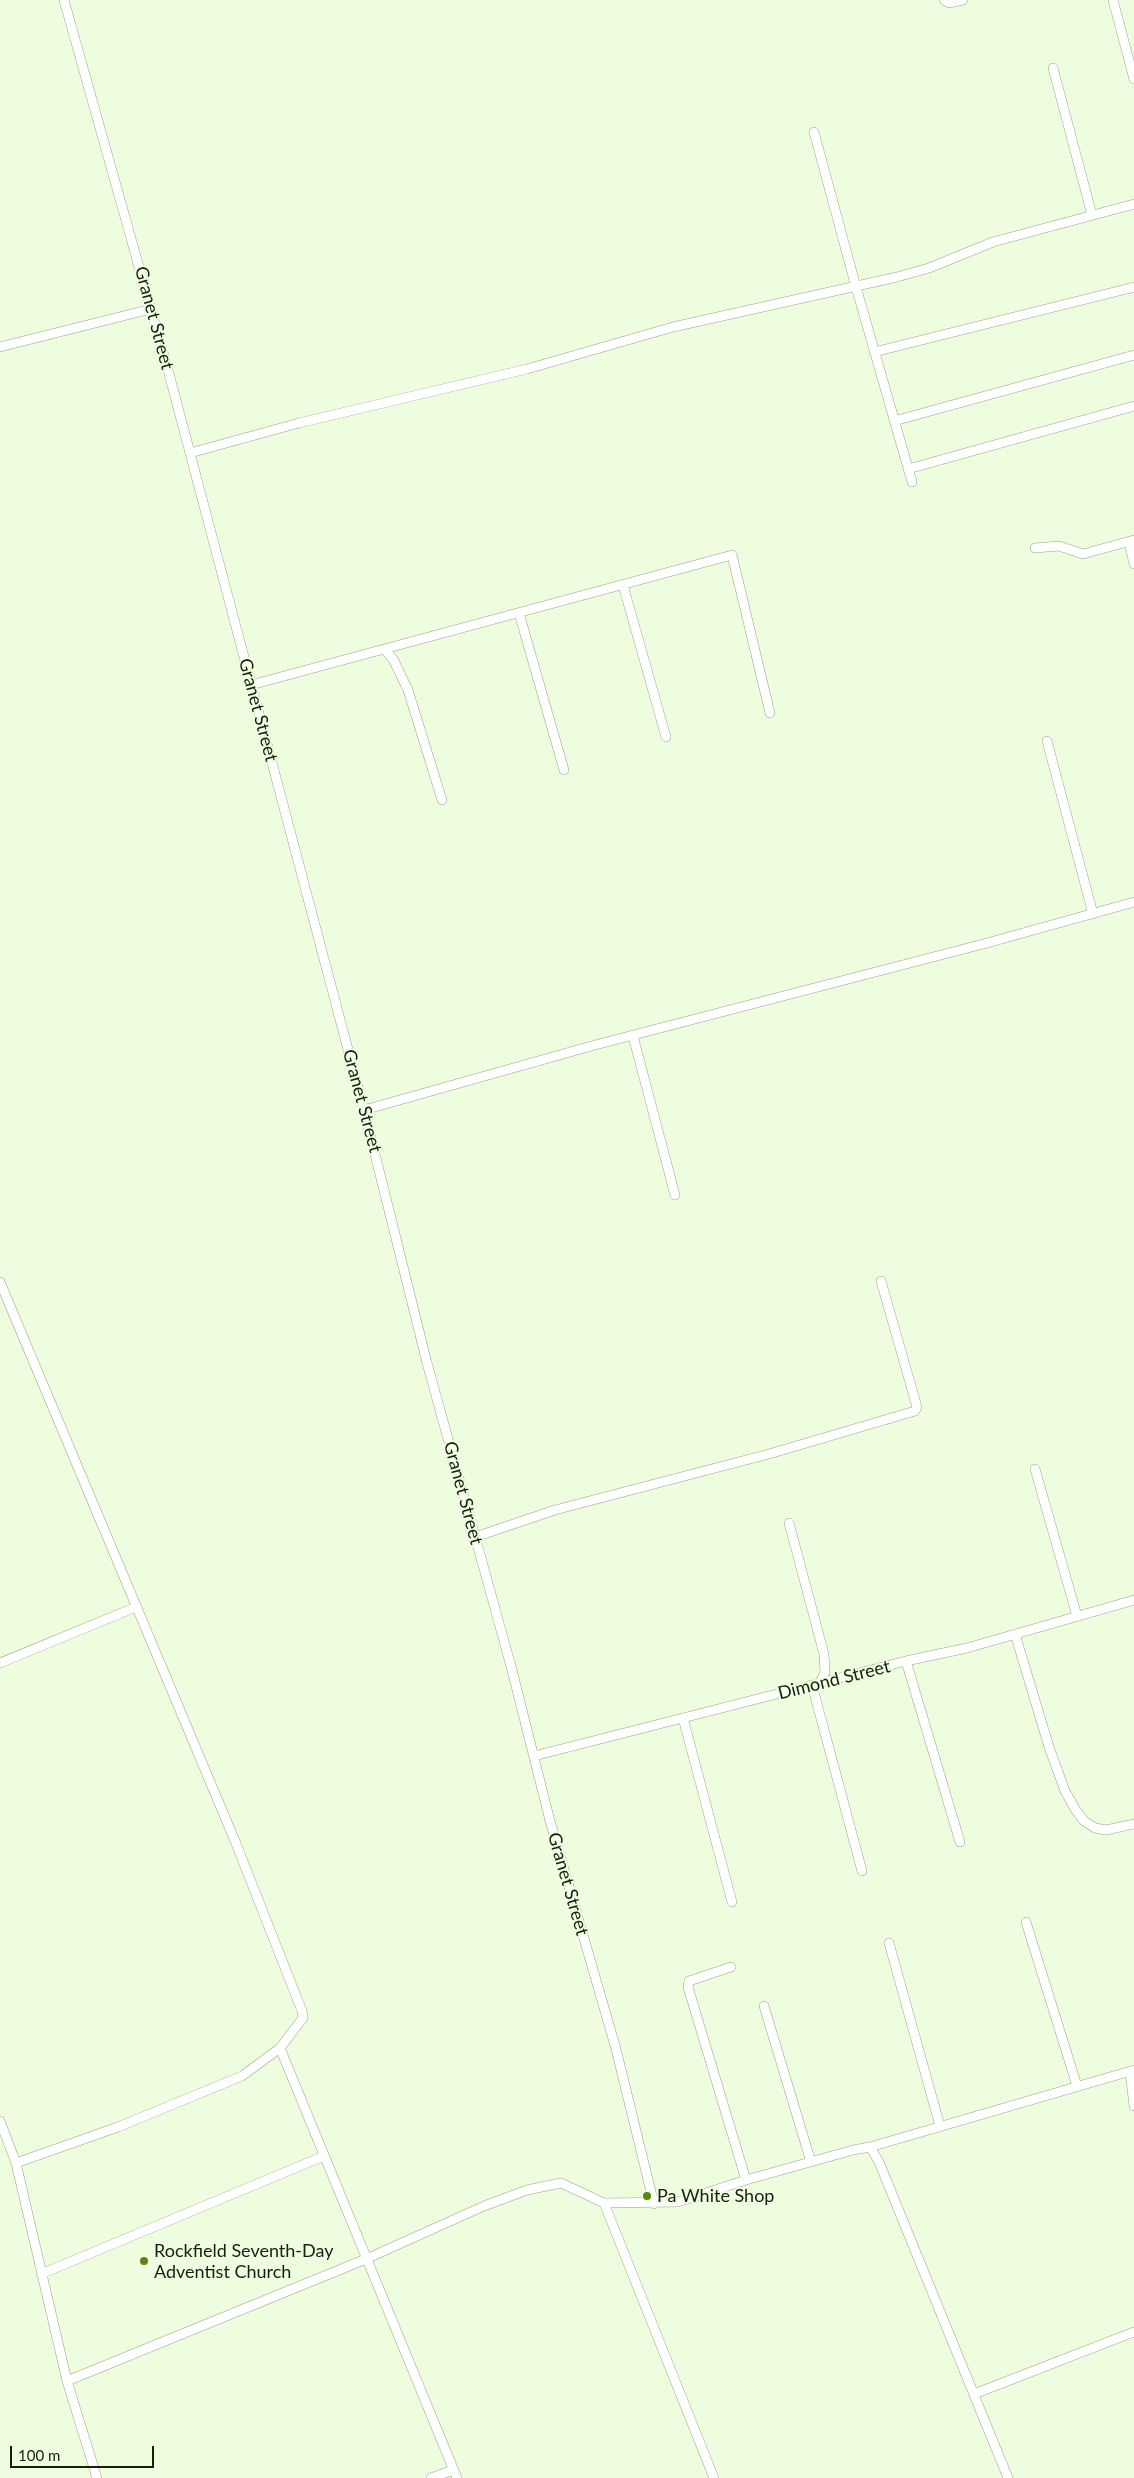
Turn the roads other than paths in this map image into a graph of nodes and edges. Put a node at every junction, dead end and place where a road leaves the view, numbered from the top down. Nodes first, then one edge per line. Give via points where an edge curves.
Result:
1 (64, 0) edge
2 (944, 0) edge
3 (963, 0) edge
4 (1113, 0) edge
5 (1053, 68) dead end
6 (1134, 79) edge
7 (814, 132) dead end
8 (1134, 204) edge
9 (1092, 215) junction
10 (856, 287) junction
11 (1134, 287) edge
12 (151, 310) junction
13 (0, 347) edge
14 (874, 352) junction
15 (1134, 355) edge
16 (1134, 406) edge
17 (894, 421) junction
18 (190, 453) junction
19 (908, 469) junction
20 (912, 482) dead end
21 (1131, 541) edge
22 (1035, 548) dead end
23 (1134, 564) edge
24 (623, 584) junction
25 (519, 613) junction
26 (384, 649) junction
27 (251, 685) junction
28 (770, 714) dead end
29 (666, 737) dead end
30 (1047, 741) dead end
31 (564, 770) dead end
32 (442, 800) dead end
33 (1134, 902) edge
34 (1093, 914) junction
35 (633, 1036) junction
36 (364, 1110) junction
37 (675, 1195) dead end
38 (881, 1281) dead end
39 (0, 1282) edge
40 (1034, 1469) dead end
41 (789, 1523) dead end
42 (475, 1537) junction
43 (1134, 1600) edge
44 (136, 1607) junction
45 (1077, 1616) junction
46 (1015, 1634) junction
47 (906, 1661) junction
48 (0, 1663) edge
49 (816, 1684) junction
50 (683, 1718) junction
51 (534, 1756) junction
52 (1134, 1824) edge
53 (960, 1842) dead end
54 (862, 1871) dead end
55 (732, 1902) dead end
56 (1026, 1922) dead end
57 (889, 1943) dead end
58 (731, 1967) dead end
59 (764, 2006) dead end
60 (280, 2048) junction
61 (1132, 2070) edge
62 (1077, 2086) junction
63 (1134, 2106) edge
64 (0, 2121) edge
65 (940, 2126) junction
66 (870, 2147) junction
67 (324, 2156) junction
68 (811, 2162) junction
69 (16, 2163) junction
70 (746, 2180) junction
71 (604, 2203) junction
72 (654, 2204) junction
73 (366, 2259) junction
74 (41, 2274) junction
75 (1134, 2332) edge
76 (67, 2381) junction
77 (974, 2394) junction
78 (455, 2474) edge
79 (97, 2478) edge
80 (431, 2478) edge
81 (714, 2478) edge
82 (1008, 2478) edge

1 - 12 street, Granet Street
2 - 3 street via 949,3
4 - 6 street
5 - 9 street
7 - 10 street
8 - 9 street
9 - 10 street via 993,242 929,268
10 - 14 street
10 - 18 street via 673,327 527,370 299,423
11 - 14 street
12 - 13 street
12 - 18 street, Granet Street
14 - 17 street
15 - 17 street
16 - 19 street
17 - 19 street
18 - 27 street, Granet Street
19 - 20 street
21 - 22 street via 1083,554 1059,546
21 - 23 street
24 - 25 street
24 - 28 street via 732,555
24 - 29 street
25 - 26 street
25 - 31 street
26 - 27 street
26 - 32 street via 393,659 408,690
27 - 36 street, Granet Street
30 - 34 street
33 - 34 street
34 - 35 street
35 - 36 street
35 - 37 street
36 - 42 street, Granet Street via 427,1363
38 - 42 street via 917,1407 915,1411 769,1454 555,1510
39 - 44 street
40 - 45 street
41 - 49 street via 824,1654 825,1672
42 - 51 street, Granet Street
43 - 45 street, Dimond Street
44 - 48 street
44 - 60 street via 235,1841 302,2011 302,2021
45 - 46 street, Dimond Street
46 - 47 street, Dimond Street
46 - 52 street via 1049,1747 1075,1809 1084,1821 1095,1828 1106,1830
47 - 49 street, Dimond Street
47 - 53 street
49 - 50 street, Dimond Street
49 - 54 street
50 - 51 street, Dimond Street
50 - 55 street
51 - 72 street, Granet Street via 616,2049
56 - 62 street
57 - 65 street
58 - 70 street via 689,1981 688,1987
59 - 68 street
60 - 67 street
60 - 69 street via 242,2076 210,2091
61 - 62 street
61 - 63 street
62 - 65 street
64 - 69 street
65 - 66 street
66 - 68 street
66 - 77 street
67 - 73 street
67 - 74 street
68 - 70 street
69 - 74 street
70 - 72 street via 678,2202
71 - 72 street
71 - 73 street via 561,2183 527,2190
71 - 81 street
73 - 76 street
73 - 78 street
74 - 76 street
75 - 77 street
76 - 79 street
77 - 82 street
78 - 80 street

